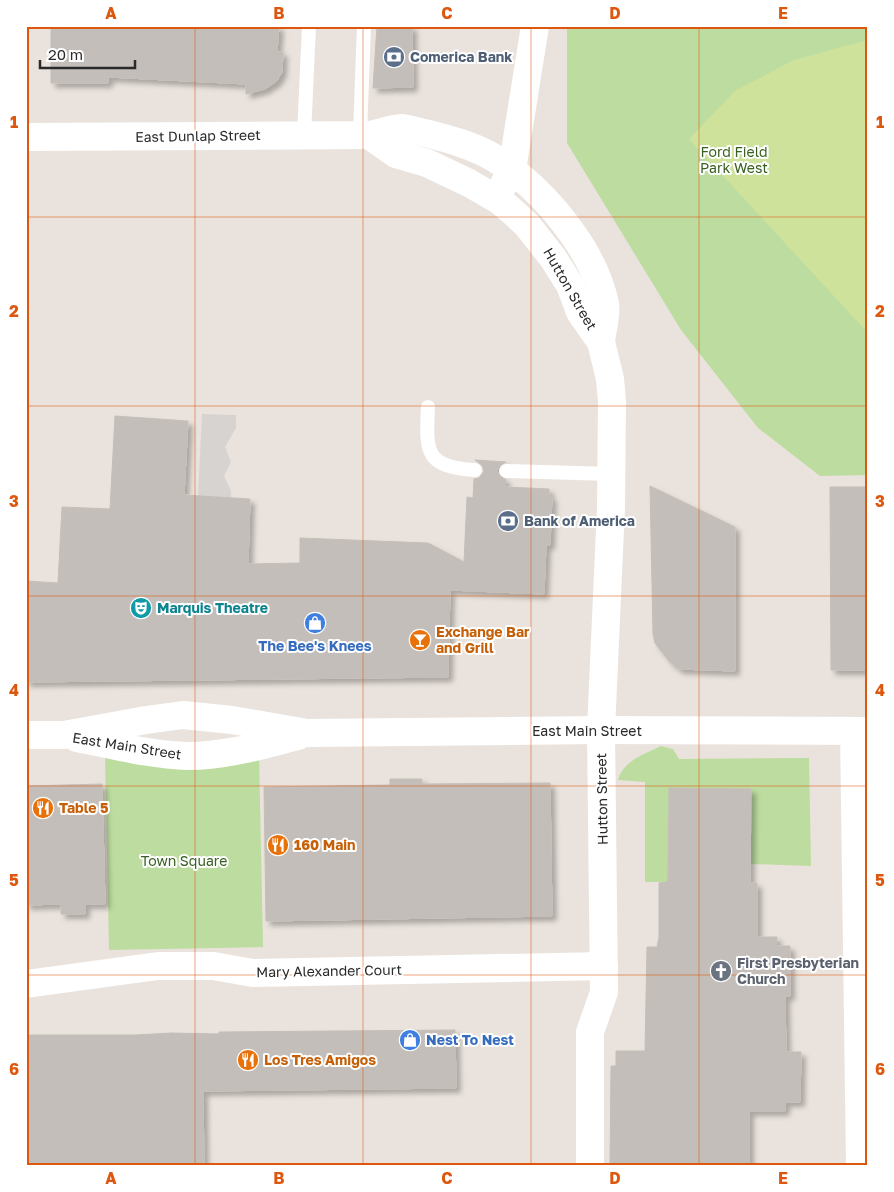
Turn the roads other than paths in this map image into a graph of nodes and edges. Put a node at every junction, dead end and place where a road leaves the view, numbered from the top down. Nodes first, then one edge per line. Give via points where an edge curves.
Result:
1 (309, 26) edge
2 (364, 26) edge
3 (535, 26) edge
4 (365, 134) junction
5 (304, 135) junction
6 (26, 137) edge
7 (512, 170) junction
8 (496, 198) junction
9 (601, 342) junction
10 (428, 407) dead end
11 (475, 470) dead end
12 (506, 471) dead end
13 (611, 474) junction
14 (601, 730) junction
15 (861, 731) edge
16 (307, 733) junction
17 (26, 735) edge
18 (64, 735) junction
19 (604, 966) junction
20 (26, 984) edge
21 (863, 995) edge
22 (864, 1087) edge
23 (590, 1166) edge
24 (860, 1166) edge

1 - 5 lane
2 - 4 lane
3 - 7 street
4 - 5 street, East Dunlap Street
4 - 7 street, East Dunlap Street via 402,128 443,137 477,149
4 - 8 street via 396,154 441,169
5 - 6 street, East Dunlap Street
7 - 8 street
7 - 9 street, Hutton Street via 563,220 580,242 595,271 605,306
8 - 9 street, Hutton Street via 527,225 554,258 570,285 580,312
9 - 13 street, Hutton Street via 612,401
10 - 11 lane via 426,439 433,457 441,463
12 - 13 lane
13 - 14 street, Hutton Street
14 - 15 street, East Main Street
14 - 16 street, East Main Street
14 - 19 street, Hutton Street
15 - 21 street
16 - 18 street, East Main Street via 232,720 183,716
16 - 18 street, East Main Street via 235,752 188,756
17 - 18 street, East Main Street
19 - 20 street, Mary Alexander Court via 259,973 213,966 158,966
19 - 23 street, Hutton Street via 604,992 590,1032
21 - 22 street
22 - 24 street

